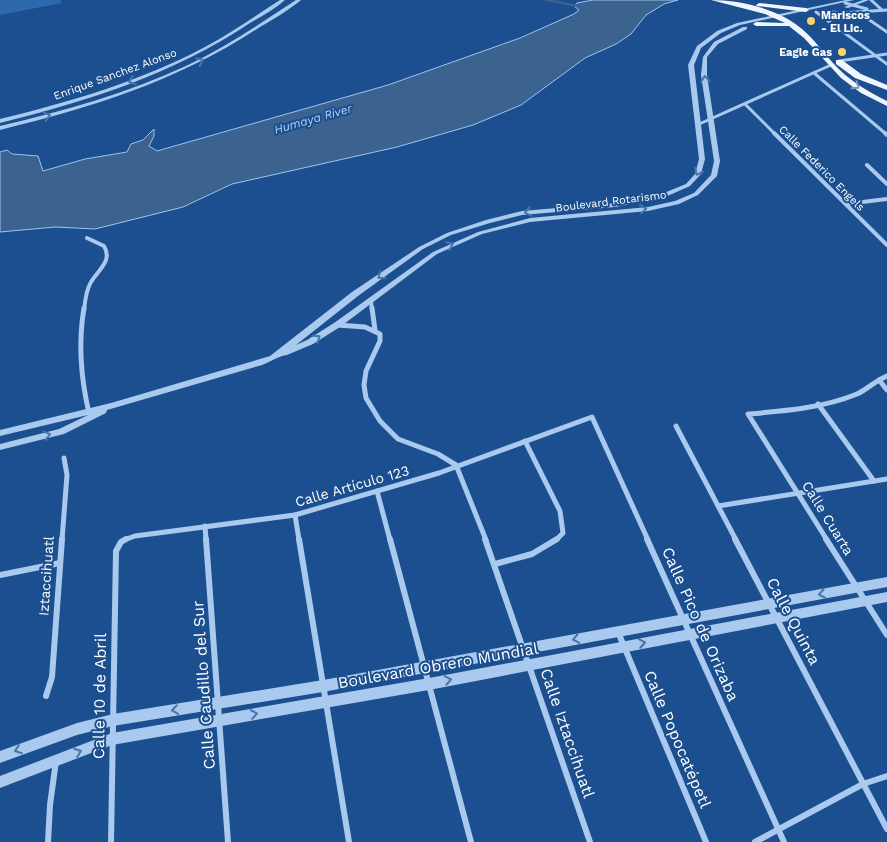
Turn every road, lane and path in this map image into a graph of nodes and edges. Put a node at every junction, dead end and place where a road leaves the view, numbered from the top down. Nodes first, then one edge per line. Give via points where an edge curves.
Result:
1 (283, 0) edge
2 (299, 0) edge
3 (714, 0) edge
4 (726, 0) edge
5 (867, 0) edge
6 (871, 0) edge
7 (736, 2) junction
8 (853, 3) edge
9 (747, 8) junction
10 (880, 10) junction
11 (887, 10) edge
12 (824, 11) junction
13 (811, 12) junction
14 (858, 12) junction
15 (780, 16) junction
16 (754, 22) junction
17 (803, 23) junction
18 (797, 28) junction
19 (887, 32) edge
20 (887, 54) edge
21 (875, 56) junction
22 (839, 61) junction
23 (887, 64) edge
24 (831, 65) junction
25 (814, 73) junction
26 (885, 88) edge
27 (708, 102) junction
28 (745, 104) junction
29 (887, 104) edge
30 (695, 105) junction
31 (710, 120) junction
32 (0, 121) edge
33 (697, 125) junction
34 (0, 128) edge
35 (887, 135) edge
36 (867, 165) dead end
37 (887, 184) edge
38 (887, 199) edge
39 (846, 204) junction
40 (87, 238) dead end
41 (887, 245) edge
42 (371, 301) junction
43 (337, 325) junction
44 (375, 330) junction
45 (272, 358) junction
46 (887, 376) edge
47 (879, 380) junction
48 (887, 390) edge
49 (818, 404) junction
50 (89, 415) junction
51 (592, 417) joint
52 (676, 426) dead end
53 (0, 433) edge
54 (525, 441) junction
55 (0, 447) edge
56 (64, 458) dead end
57 (456, 465) junction
58 (887, 479) edge
59 (874, 481) junction
60 (377, 491) junction
61 (798, 494) junction
62 (718, 506) junction
63 (296, 515) junction
64 (204, 526) junction
65 (116, 551) joint
66 (60, 562) junction
67 (495, 564) junction
68 (0, 575) edge
69 (887, 582) edge
70 (857, 588) junction
71 (887, 597) edge
72 (865, 601) junction
73 (769, 605) junction
74 (776, 618) junction
75 (684, 620) junction
76 (618, 632) junction
77 (690, 634) junction
78 (887, 635) edge
79 (623, 646) junction
80 (525, 649) junction
81 (530, 665) junction
82 (424, 668) junction
83 (428, 684) junction
84 (323, 686) junction
85 (46, 696) dead end
86 (326, 702) junction
87 (218, 704) junction
88 (113, 720) junction
89 (219, 720) junction
90 (112, 740) junction
91 (0, 757) edge
92 (56, 760) junction
93 (887, 776) edge
94 (0, 782) edge
95 (863, 784) junction
96 (778, 829) junction
97 (887, 829) edge
98 (48, 842) edge
99 (110, 842) edge
100 (228, 842) edge
101 (349, 842) edge
102 (471, 842) edge
103 (590, 842) edge
104 (706, 842) edge
105 (755, 842) edge
106 (784, 842) edge

1 -> 32 street, Enrique Sanchez Alonso via 194,55 59,106
34 -> 2 street, Enrique Sanchez Alonso via 90,104 174,73 234,42
3 - 9 main road
4 - 7 main road
5 - 8 street, Boulevard Rotarismo
6 - 10 street
7 - 13 main road
7 - 15 main road
8 - 10 street
8 - 12 street, Boulevard Rotarismo
8 - 13 street, Boulevard Rotarismo via 845,2
9 - 15 main road
9 - 16 main road via 759,15
10 - 11 street
10 - 14 street
12 - 13 street, Boulevard Rotarismo
12 - 14 street
13 - 15 street, Boulevard Rotarismo
13 - 17 main road
13 - 21 street
14 - 19 street
15 - 16 street, Boulevard Rotarismo
15 - 17 main road
15 - 18 main road
16 - 18 main road
27 -> 16 street, Boulevard Rotarismo via 703,67 707,52 722,38
16 - 30 street, Boulevard Rotarismo via 719,32 698,47 691,64
17 - 22 main road
18 - 24 main road
20 - 21 street
21 - 22 street
21 - 23 street
22 - 26 main road via 858,76
24 - 25 street
24 -> 29 main road via 854,85
25 - 28 street
25 - 35 street
27 - 30 street
27 - 31 street, Boulevard Rotarismo
28 - 31 street
28 - 39 street, Calle Federico Engels
30 - 33 street, Boulevard Rotarismo
31 - 33 street
42 -> 31 street, Boulevard Rotarismo via 435,253 480,232 530,220 648,209 687,199 704,188 717,170
33 -> 45 street, Boulevard Rotarismo via 702,160 698,174 688,185 652,199 522,213 449,234 384,273
36 - 37 street
38 - 39 street
39 - 41 street, Calle Federico Engels
40 - 50 street via 105,247 108,256 89,284 81,337
42 - 43 street, Boulevard Rotarismo
42 - 44 street
43 - 44 street
45 -> 43 street, Boulevard Rotarismo via 310,342
44 - 57 street via 380,334 380,341 364,384 372,410 398,439 438,454
45 - 50 street
46 - 47 street
47 - 48 street
47 - 49 street via 859,394
49 - 59 street
49 - 61 street, Calle Cuarta via 748,414
50 - 53 street
55 -> 50 street via 61,432
51 - 54 street, Calle Artículo 123
51 - 75 street, Calle Pico de Orizaba
52 - 62 street, Calle Quinta
54 - 57 street, Calle Artículo 123
54 - 67 street via 560,511 563,533 536,553
56 - 66 street, Iztaccihuatl via 66,475
57 - 60 street, Calle Artículo 123
57 - 67 street, Calle Iztaccíhuatl
58 - 59 street
59 - 61 street
60 - 63 street, Calle Artículo 123
60 - 82 street
61 - 62 street
61 - 70 street, Calle Cuarta
62 - 73 street, Calle Quinta
63 - 64 street, Calle Artículo 123
63 - 84 street
64 - 65 street, Calle Artículo 123 via 126,538
64 - 87 street, Calle Caudillo del Sur
65 - 88 street, Calle 10 de Abril
66 - 68 street
66 - 85 street, Iztaccihuatl via 52,677
67 - 80 street, Calle Iztaccíhuatl
69 - 70 street, Boulevard Obrero Mundial
70 - 72 street, Calle Cuarta
70 -> 73 street, Boulevard Obrero Mundial
71 - 72 street, Boulevard Obrero Mundial
72 - 74 street, Boulevard Obrero Mundial
72 - 78 street, Calle Cuarta
73 - 74 street, Calle Quinta
73 - 75 street, Boulevard Obrero Mundial
74 - 77 street, Boulevard Obrero Mundial
74 - 95 street, Calle Quinta
75 - 76 street, Boulevard Obrero Mundial
75 - 77 street, Calle Pico de Orizaba
76 - 79 street, Calle Popocatépetl
76 -> 80 street, Boulevard Obrero Mundial
79 -> 77 street, Boulevard Obrero Mundial
77 - 96 street, Calle Pico de Orizaba
79 - 81 street, Boulevard Obrero Mundial
79 - 104 street, Calle Popocatépetl
80 - 81 street, Calle Iztaccíhuatl
80 - 82 street, Boulevard Obrero Mundial
83 -> 81 street, Boulevard Obrero Mundial
81 - 103 street, Calle Iztaccíhuatl
82 - 83 street
82 - 84 street, Boulevard Obrero Mundial
83 - 86 street, Boulevard Obrero Mundial
83 - 102 street
84 - 86 street
84 - 87 street, Boulevard Obrero Mundial
89 -> 86 street, Boulevard Obrero Mundial
86 - 101 street
87 -> 88 street, Boulevard Obrero Mundial
87 - 89 street, Calle Caudillo del Sur
88 - 90 street, Calle 10 de Abril
88 -> 91 street, Boulevard Obrero Mundial via 77,729
89 - 90 street, Boulevard Obrero Mundial
89 - 100 street, Calle Caudillo del Sur
92 -> 90 street, Boulevard Obrero Mundial
90 - 99 street, Calle 10 de Abril
92 - 94 street, Boulevard Obrero Mundial
92 - 98 street
93 - 95 street
95 - 96 street
95 - 97 street, Calle Quinta
96 - 105 street
96 - 106 street, Calle Pico de Orizaba

